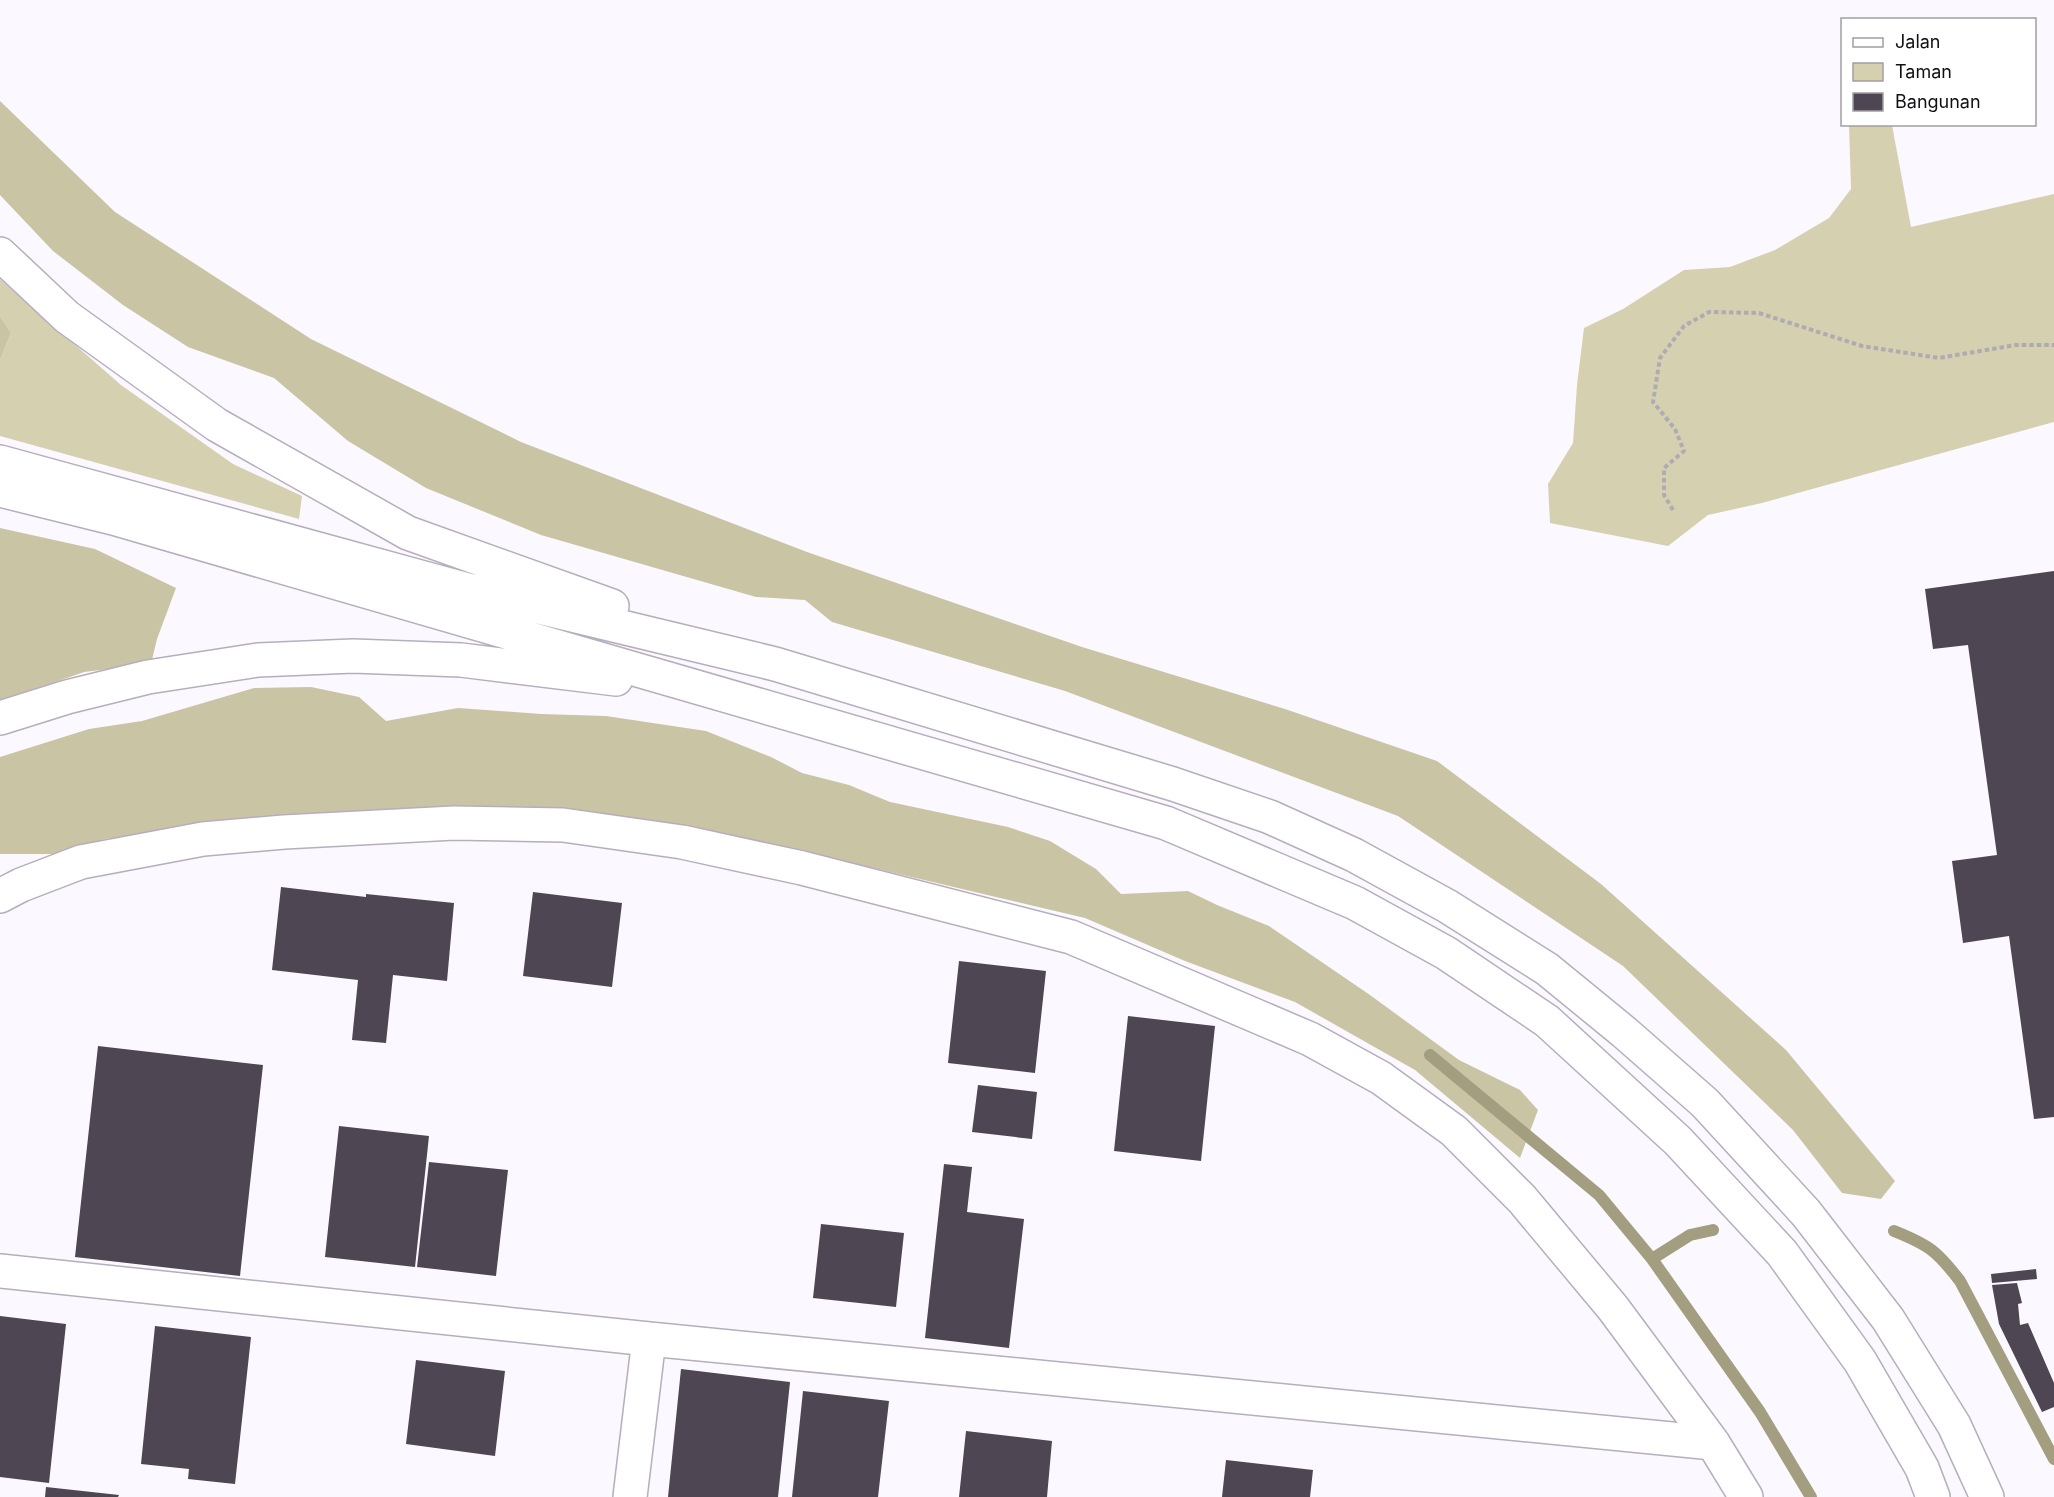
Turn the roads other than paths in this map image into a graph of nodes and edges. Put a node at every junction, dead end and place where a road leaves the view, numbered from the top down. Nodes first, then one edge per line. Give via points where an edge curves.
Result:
1 (0, 254) edge
2 (0, 462) edge
3 (0, 490) edge
4 (775, 664) junction
5 (722, 693) junction
6 (0, 718) edge
7 (0, 896) edge
8 (0, 1271) edge
9 (650, 1339) junction
10 (1713, 1443) junction
11 (630, 1497) edge
12 (1746, 1497) edge
13 (1933, 1497) edge
14 (1987, 1497) edge

1 - 4 main road via 67,317 216,425 408,533
2 - 4 main road via 464,589
3 - 5 main road via 114,518
4 - 14 main road via 1173,783 1270,817 1354,855 1447,906 1547,969 1705,1103 1806,1213 1888,1319 1954,1425
5 - 6 main road via 461,660 353,656 258,660 148,677
5 - 13 main road via 1166,823 1355,903 1446,953 1547,1021 1678,1141 1782,1253 1860,1360 1922,1468
7 - 10 main road via 81,862 203,839 454,823 563,825 682,842 791,866 1071,938 1310,1039 1381,1078 1454,1131 1521,1199 1613,1308
8 - 9 main road
9 - 10 main road
9 - 11 main road
10 - 12 main road

